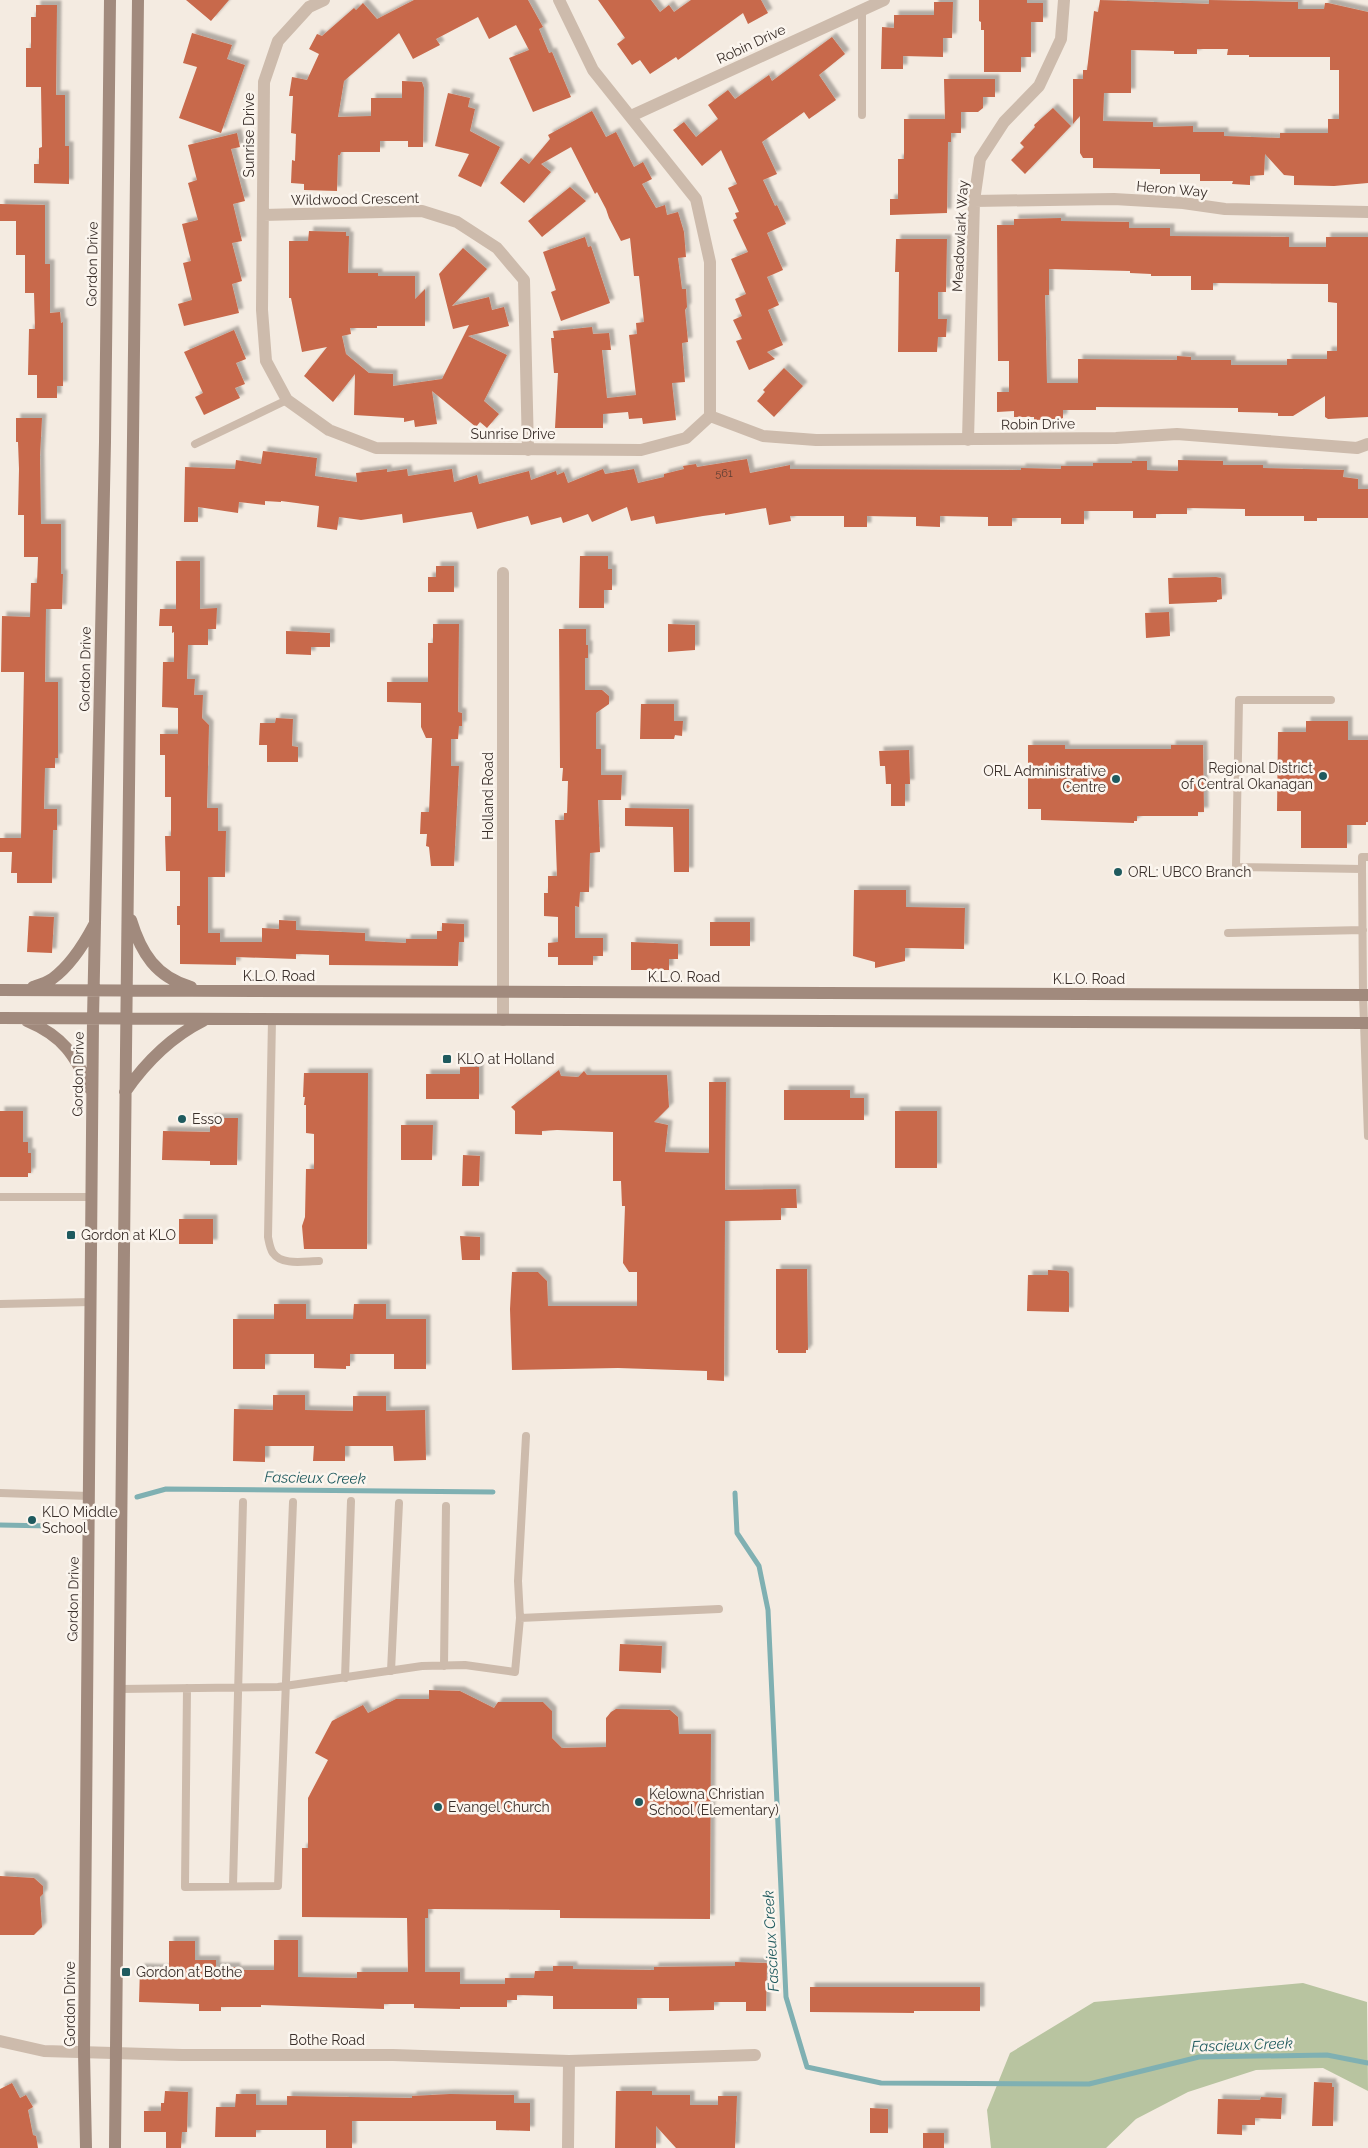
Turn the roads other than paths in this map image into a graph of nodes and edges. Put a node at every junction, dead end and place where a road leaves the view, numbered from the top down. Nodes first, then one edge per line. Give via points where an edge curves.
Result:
1 (110, 0) edge
2 (138, 0) edge
3 (324, 0) edge
4 (559, 0) edge
5 (884, 0) edge
6 (1064, 0) edge
7 (862, 9) junction
8 (862, 115) dead end
9 (631, 116) junction
10 (974, 201) junction
11 (1368, 212) edge
12 (263, 215) junction
13 (286, 400) junction
14 (710, 416) junction
15 (968, 440) junction
16 (195, 444) dead end
17 (1368, 444) edge
18 (528, 450) junction
19 (503, 573) dead end
20 (1331, 700) dead end
21 (1368, 857) edge
22 (1362, 869) junction
23 (127, 908) junction
24 (1366, 909) edge
25 (95, 922) junction
26 (1364, 930) junction
27 (1228, 932) dead end
28 (0, 990) edge
29 (26, 990) junction
30 (94, 990) junction
31 (126, 990) junction
32 (205, 991) junction
33 (503, 992) junction
34 (1366, 995) edge
35 (0, 1018) edge
36 (20, 1018) junction
37 (93, 1019) junction
38 (126, 1019) junction
39 (207, 1019) junction
40 (272, 1019) junction
41 (503, 1020) junction
42 (1367, 1023) edge
43 (93, 1092) junction
44 (125, 1092) junction
45 (1368, 1136) edge
46 (0, 1197) edge
47 (92, 1197) junction
48 (319, 1260) dead end
49 (91, 1302) junction
50 (0, 1304) edge
51 (526, 1436) dead end
52 (0, 1493) edge
53 (89, 1496) junction
54 (351, 1501) dead end
55 (242, 1502) dead end
56 (293, 1502) dead end
57 (399, 1503) dead end
58 (446, 1506) dead end
59 (719, 1609) dead end
60 (520, 1618) junction
61 (444, 1666) junction
62 (391, 1671) junction
63 (345, 1678) junction
64 (286, 1686) junction
65 (237, 1687) junction
66 (120, 1688) junction
67 (187, 1688) junction
68 (233, 1886) junction
69 (0, 2041) edge
70 (84, 2052) junction
71 (117, 2053) junction
72 (756, 2055) dead end
73 (569, 2061) junction
74 (86, 2148) edge
75 (116, 2148) edge
76 (568, 2148) edge

1 - 25 main road, Gordon Drive
2 - 23 main road
3 - 12 street, Sunrise Drive via 309,7 278,41 264,82
4 - 9 street via 593,70
5 - 7 street, Robin Drive
6 - 10 street, Meadowlark Way via 1061,39 1039,86 1004,122 980,159
7 - 8 lane
7 - 9 street, Robin Drive
9 - 14 street via 696,199 710,262
10 - 11 street, Heron Way via 1114,199 1225,209
10 - 15 street, Meadowlark Way
12 - 13 street, Sunrise Drive via 262,310 266,361
12 - 18 street, Wildwood Crescent via 422,211 457,222 498,248 524,280
13 - 16 lane
13 - 18 street, Sunrise Drive via 329,430 376,448
14 - 15 street, Robin Drive via 763,436 816,440
14 - 18 street, Sunrise Drive via 686,438 641,450
15 - 17 street, Robin Drive via 1177,434 1357,448
19 - 33 street, Holland Road
20 - 22 lane via 1239,700 1236,867
21 - 22 lane via 1362,857
22 - 24 lane
23 - 31 main road
23 - 32 main road via 137,940 160,972 176,983
24 - 26 lane
25 - 29 main road via 83,946 52,979
25 - 30 main road, Gordon Drive
26 - 27 lane
26 - 34 lane
28 - 29 main road, K.L.O. Road
29 - 30 main road, K.L.O. Road
30 - 31 main road, K.L.O. Road
30 - 37 main road, Gordon Drive
31 - 32 main road, K.L.O. Road
31 - 38 main road
32 - 33 main road, K.L.O. Road
33 - 34 main road, K.L.O. Road
33 - 41 street, Holland Road
34 - 42 lane
35 - 36 main road
36 - 37 main road
36 - 43 main road via 60,1039 74,1056
37 - 38 main road
37 - 43 main road, Gordon Drive
38 - 39 main road
38 - 44 main road
39 - 40 main road
39 - 44 main road via 184,1031 154,1056
40 - 41 main road
40 - 48 lane via 268,1238 271,1252 279,1259 297,1262
41 - 42 main road
42 - 45 lane
43 - 47 main road, Gordon Drive
44 - 66 main road
46 - 47 lane
47 - 49 main road, Gordon Drive
49 - 50 lane
49 - 53 main road, Gordon Drive
51 - 60 lane via 518,1581
52 - 53 lane
53 - 70 main road, Gordon Drive
54 - 63 lane
55 - 65 lane
56 - 64 lane
57 - 62 lane
58 - 61 lane
59 - 60 lane
60 - 61 lane via 515,1672
61 - 62 lane
62 - 63 lane
63 - 64 lane
64 - 65 lane
64 - 68 lane via 278,1886
65 - 67 lane
65 - 68 lane
66 - 67 lane
66 - 71 main road
67 - 68 lane via 185,1887
69 - 70 street, Bothe Road via 44,2051
70 - 71 street, Bothe Road
70 - 74 main road, Gordon Drive
71 - 73 street, Bothe Road via 393,2055
71 - 75 main road
72 - 73 street, Bothe Road
73 - 76 street

